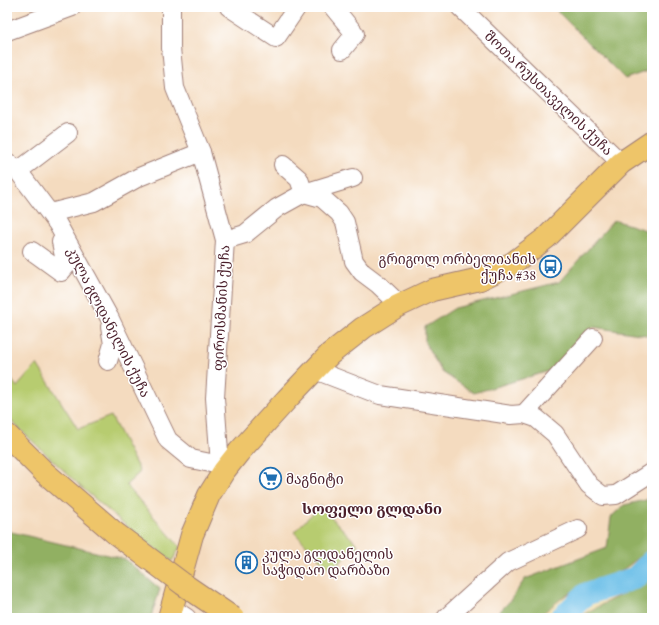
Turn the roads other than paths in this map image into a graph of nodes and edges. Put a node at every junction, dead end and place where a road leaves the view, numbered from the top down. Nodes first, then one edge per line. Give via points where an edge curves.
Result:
1 (72, 7) edge
2 (171, 7) edge
3 (229, 7) edge
4 (297, 7) edge
5 (333, 7) edge
6 (460, 7) edge
7 (7, 31) edge
8 (342, 50) dead end
9 (68, 133) dead end
10 (652, 142) edge
11 (201, 152) junction
12 (621, 163) junction
13 (283, 165) dead end
14 (12, 166) edge
15 (353, 178) dead end
16 (304, 193) junction
17 (54, 218) junction
18 (225, 240) junction
19 (32, 251) dead end
20 (400, 305) junction
21 (109, 317) junction
22 (593, 338) dead end
23 (108, 361) dead end
24 (315, 370) junction
25 (524, 414) junction
26 (7, 435) edge
27 (222, 468) junction
28 (652, 472) edge
29 (578, 529) dead end
30 (176, 615) edge
31 (233, 618) edge
32 (446, 618) edge

1 - 7 street
2 - 11 street, ფიროსმანის ქუჩა via 171,48 175,88
3 - 4 street via 276,38
5 - 8 street via 355,34
6 - 12 street, შოთა რუსთაველის ქუჩა
9 - 14 street
10 - 12 main road
11 - 17 street via 140,177 94,202
11 - 18 street, ფიროსმანის ქუჩა
12 - 20 main road via 546,238 513,263 480,279 432,290
13 - 16 street via 299,179
14 - 17 street, კულა გლდანელის ქუჩა
15 - 16 street
16 - 18 street via 277,208 245,234
16 - 20 street via 322,198 339,213 345,222 354,261 362,272
17 - 19 street via 66,266 61,272
17 - 21 street, კულა გლდანელის ქუჩა
18 - 27 street, ფიროსმანის ქუჩა via 215,398
20 - 24 main road via 363,328 330,354
21 - 23 street via 113,344
21 - 27 street, კულა გლდანელის ქუჩა via 168,440 191,459
22 - 25 street
24 - 25 street via 380,395 511,415
24 - 27 main road
25 - 28 street via 536,418 555,434 589,485 603,496 616,495
26 - 31 main road, bridge via 44,472 115,533
27 - 30 main road via 192,535
29 - 32 street via 508,562

